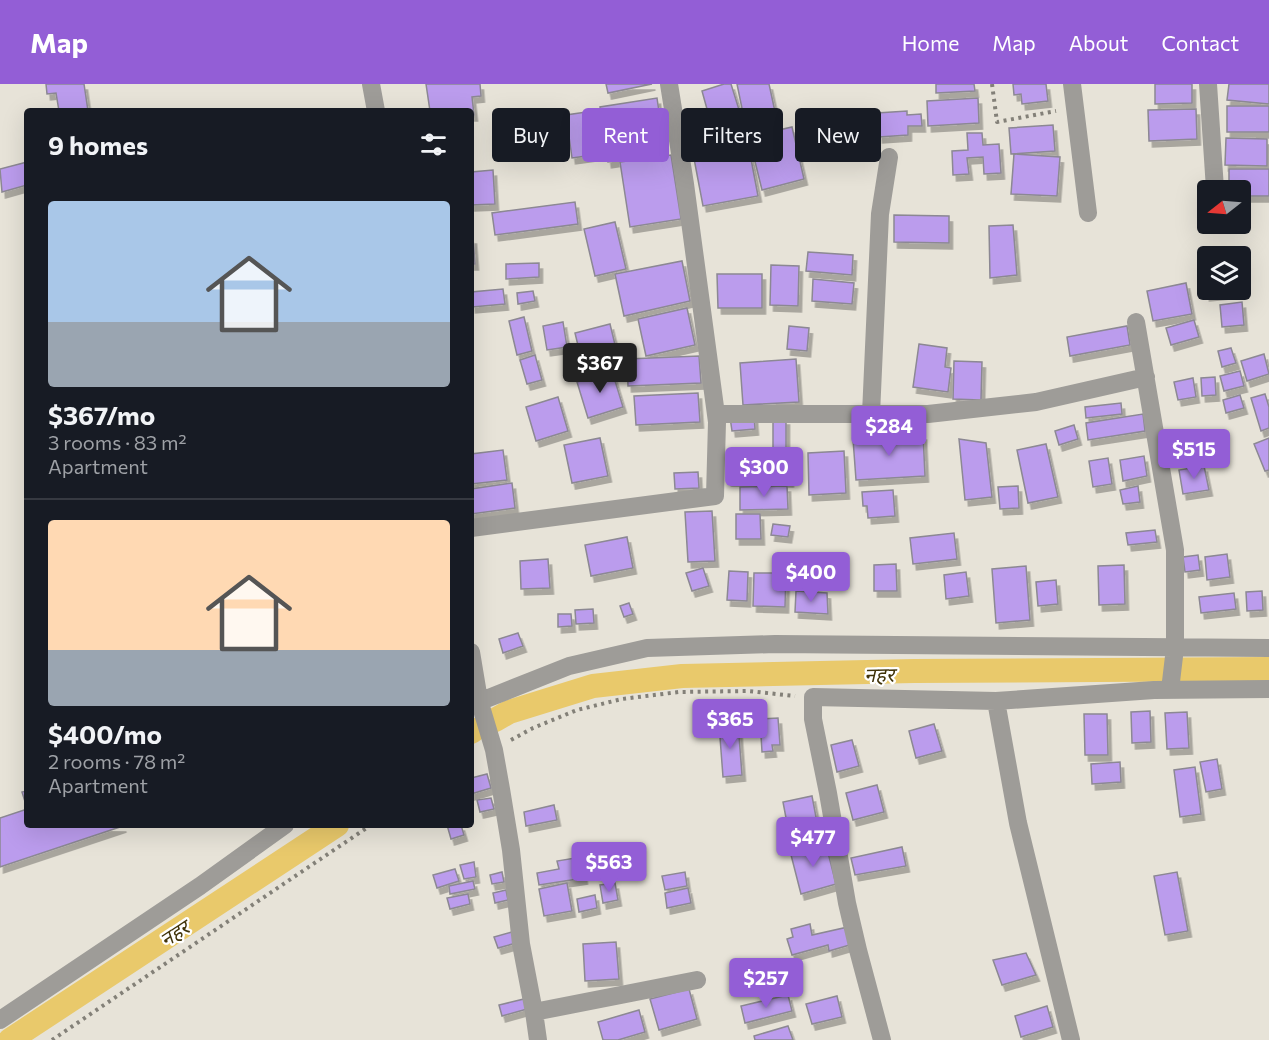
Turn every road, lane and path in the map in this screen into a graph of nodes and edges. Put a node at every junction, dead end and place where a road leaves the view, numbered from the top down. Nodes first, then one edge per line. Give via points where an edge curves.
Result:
1 (371, 84) edge
2 (669, 84) edge
3 (992, 84) edge
4 (1072, 84) edge
5 (1208, 84) edge
6 (375, 108) edge
7 (1075, 108) junction
8 (889, 157) dead end
9 (1214, 180) edge
10 (1088, 213) dead end
11 (1136, 322) dead end
12 (1146, 377) junction
13 (716, 414) junction
14 (871, 414) junction
15 (474, 528) edge
16 (1175, 648) junction
17 (1269, 648) edge
18 (1269, 689) edge
19 (1170, 690) junction
20 (813, 697) junction
21 (996, 701) junction
22 (475, 702) edge
23 (494, 750) junction
24 (281, 828) edge
25 (367, 828) edge
26 (697, 980) dead end
27 (534, 1011) junction
28 (0, 1020) edge
29 (52, 1040) edge
30 (538, 1040) edge
31 (882, 1040) edge
32 (1071, 1040) edge

1 - 6 street
2 - 13 street
3 - 7 path via 997,122
4 - 7 street
5 - 9 street
7 - 10 street
8 - 14 street via 880,214
11 - 12 street
12 - 14 street via 1036,402 928,414
12 - 16 street via 1174,550
13 - 14 street
13 - 15 street via 715,496
16 - 17 street
16 - 19 street
16 - 22 street via 775,644 647,648 569,666
18 - 19 street
19 - 21 street
20 - 21 street
20 - 23 path via 748,691 679,692 622,699 577,710
20 - 31 street via 813,719 847,903
21 - 32 street via 1018,823
22 - 23 street
23 - 27 street
24 - 28 street
25 - 29 path
26 - 27 street
27 - 30 street

